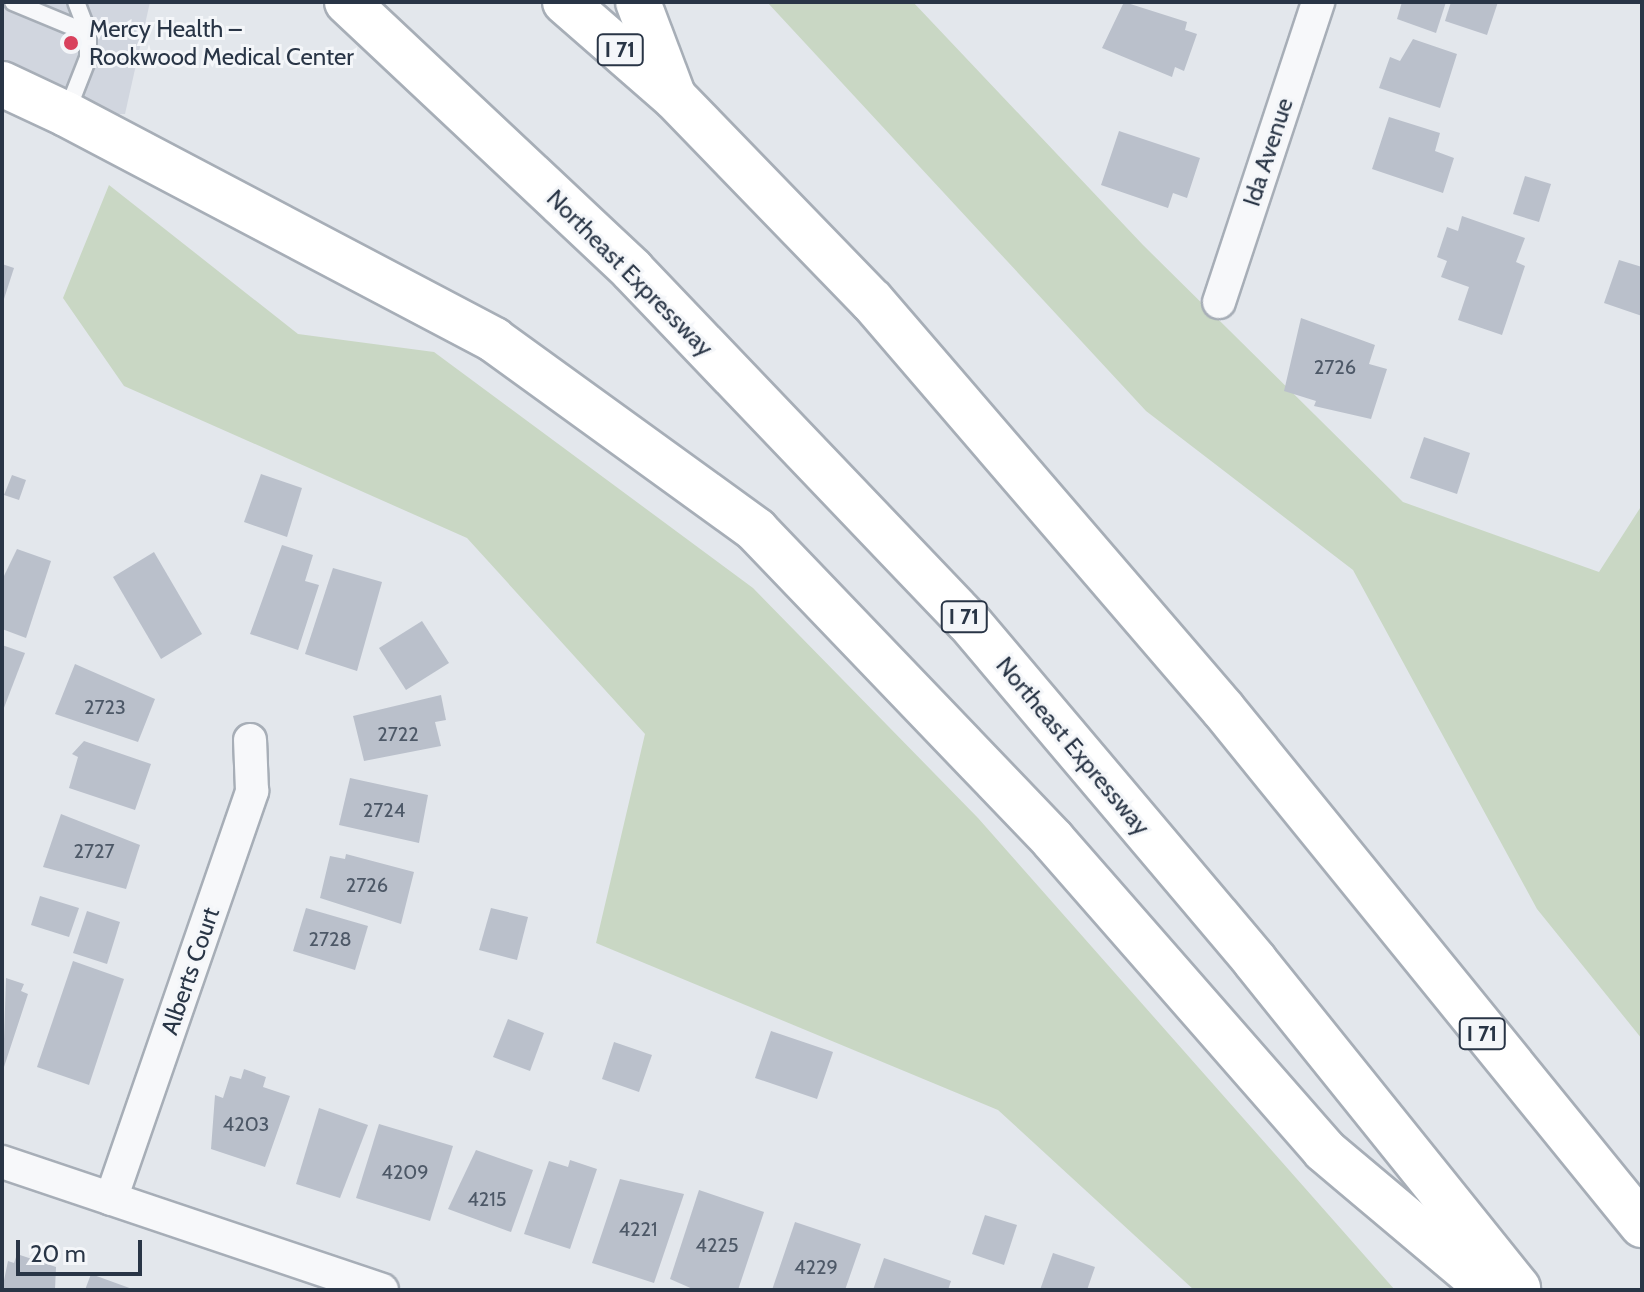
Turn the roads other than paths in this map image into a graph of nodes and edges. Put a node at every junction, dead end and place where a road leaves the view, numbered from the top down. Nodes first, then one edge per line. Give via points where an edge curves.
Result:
1 (13, 2) edge
2 (76, 2) edge
3 (347, 2) edge
4 (565, 2) edge
5 (638, 2) edge
6 (1318, 2) edge
7 (88, 33) junction
8 (2, 84) edge
9 (675, 98) junction
10 (66, 114) junction
11 (1219, 302) dead end
12 (250, 740) dead end
13 (2, 1162) edge
14 (111, 1199) junction
15 (1642, 1225) edge
16 (382, 1290) edge
17 (1490, 1290) edge
18 (1520, 1290) edge

1 - 7 lane
2 - 7 lane
3 - 18 main road, Northeast Expressway / I 71 via 632,270 968,621 1255,961
4 - 9 main road, I 71
5 - 9 main road
6 - 11 street, Ida Avenue
7 - 10 lane via 88,58
8 - 10 main road
9 - 15 main road, I 71 via 872,301 1223,709
10 - 17 main road via 494,340 756,530 1053,840 1324,1150
12 - 14 street, Alberts Court via 252,791
13 - 14 street
14 - 16 street

